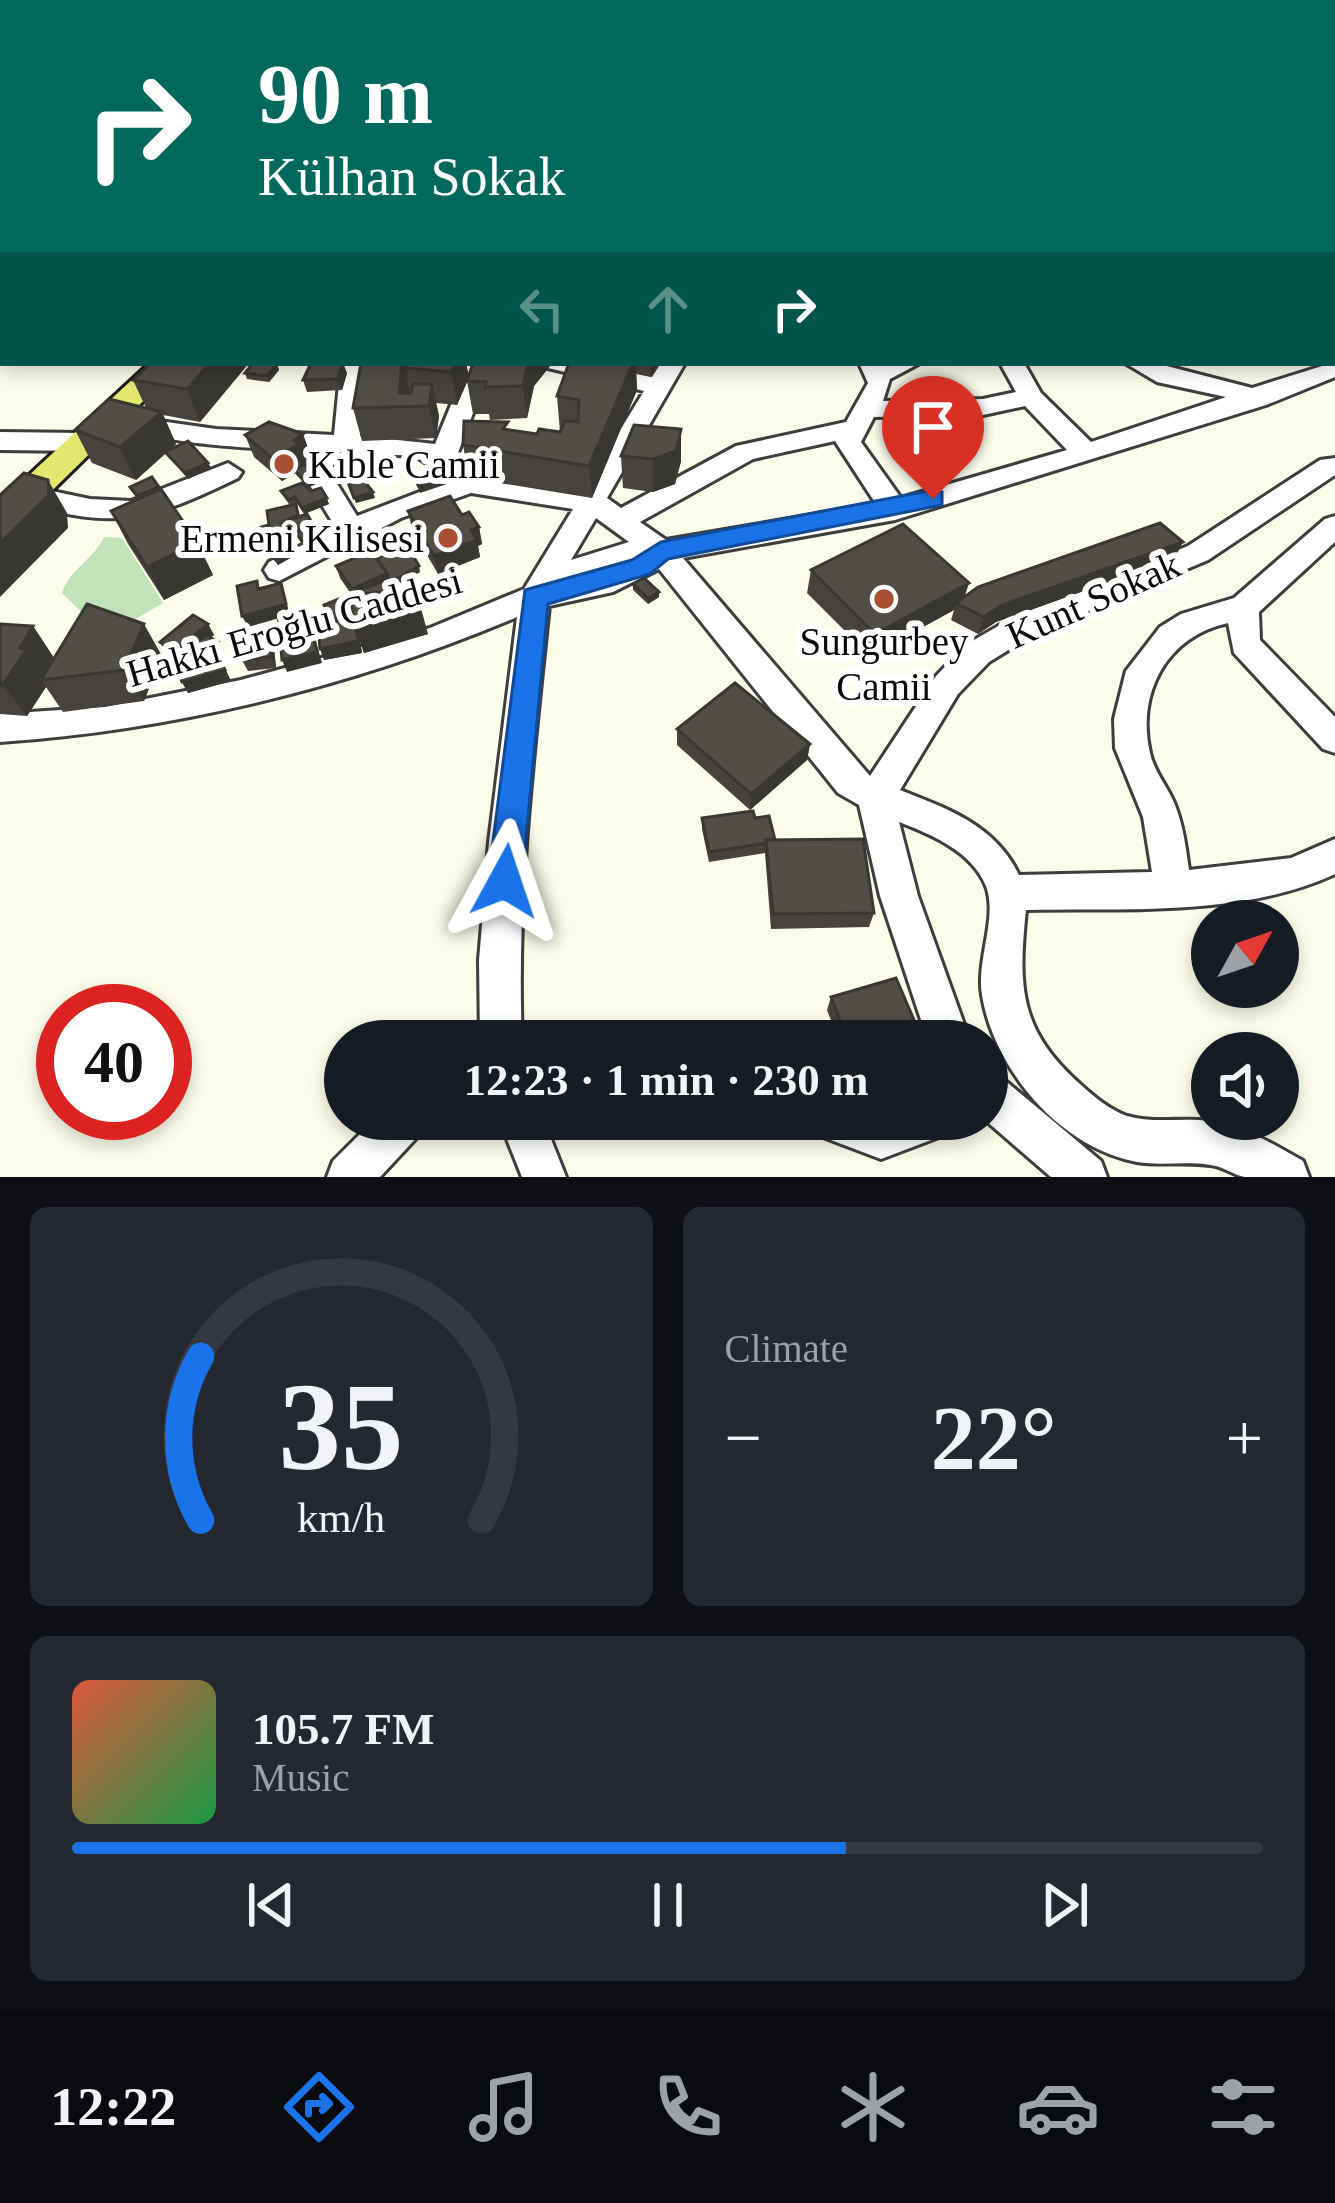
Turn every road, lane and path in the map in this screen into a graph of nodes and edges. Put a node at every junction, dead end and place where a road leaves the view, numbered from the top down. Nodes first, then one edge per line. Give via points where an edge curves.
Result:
1 (164, 366) edge
2 (352, 366) edge
3 (479, 366) edge
4 (585, 366) edge
5 (1014, 366) edge
6 (1142, 366) edge
7 (875, 369) edge
8 (667, 375) edge
9 (1327, 375) edge
10 (1031, 397) junction
11 (1257, 399) junction
12 (109, 417) junction
13 (860, 419) junction
14 (193, 434) junction
15 (0, 441) edge
16 (82, 442) junction
17 (336, 445) junction
18 (1086, 453) junction
19 (443, 458) junction
20 (1333, 467) edge
21 (228, 472) junction
22 (469, 484) junction
23 (28, 495) junction
24 (248, 496) dead end
25 (608, 510) junction
26 (895, 510) junction
27 (0, 522) edge
28 (1335, 526) edge
29 (352, 531) junction
30 (661, 551) junction
31 (279, 570) dead end
32 (535, 597) junction
33 (1243, 608) junction
34 (0, 728) edge
35 (1335, 739) edge
36 (875, 800) junction
37 (1334, 857) edge
38 (1173, 889) junction
39 (1010, 893) junction
40 (500, 1020) edge
41 (943, 1020) edge
42 (1008, 1112) edge
43 (385, 1140) edge
44 (529, 1140) edge
45 (349, 1177) edge
46 (544, 1177) edge
47 (1084, 1177) edge
48 (1287, 1177) edge

1 - 12 main road
2 - 17 street
3 - 19 street
4 - 8 street
5 - 10 street
6 - 11 street via 1169,381
7 - 13 street
8 - 25 street
9 - 11 street, Hakkı Eroğlu Caddesi
10 - 13 street
10 - 18 street
11 - 18 street, Hakkı Eroğlu Caddesi
12 - 14 street
12 - 16 main road
13 - 25 street via 745,452
13 - 26 street via 848,442
14 - 17 street
14 - 21 street
15 - 16 street
16 - 23 main road
17 - 19 street via 422,448
17 - 29 street via 317,475
18 - 26 street, Hakkı Eroğlu Caddesi
19 - 22 street
20 - 36 street, Kunt Sokak via 1198,553 978,652 947,685
21 - 23 street via 121,515
21 - 24 street
22 - 25 street
22 - 29 street
23 - 27 main road
25 - 30 street
25 - 32 street
26 - 30 street, Hakkı Eroğlu Caddesi
28 - 33 street
29 - 31 street
30 - 32 street, Hakkı Eroğlu Caddesi via 641,567
30 - 36 street via 850,782
32 - 34 street, Hakkı Eroğlu Caddesi via 436,638 241,693 105,721
32 - 40 street via 507,842
33 - 35 street via 1245,644
33 - 38 street via 1182,624 1149,656 1136,688 1132,748 1159,809
36 - 39 street via 961,833
36 - 41 street
37 - 38 street via 1294,875
38 - 39 street
39 - 48 street via 1000,978 1018,1042 1045,1079 1116,1134 1148,1145 1204,1142
42 - 47 street
43 - 45 street
44 - 46 street

